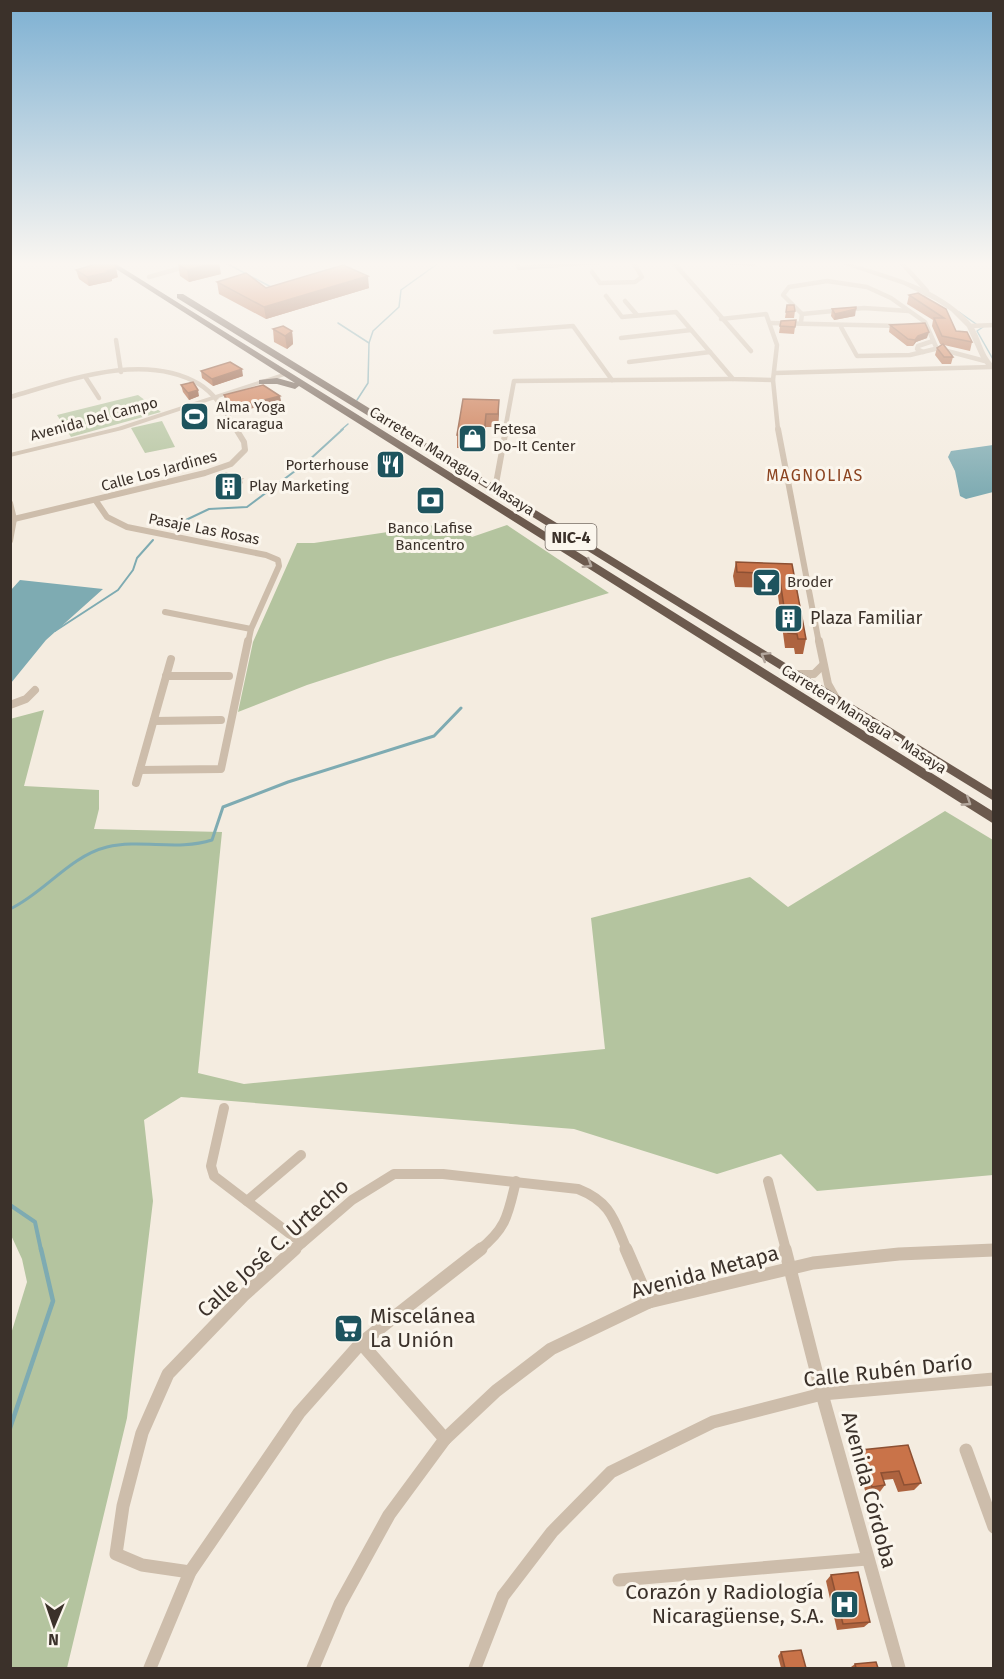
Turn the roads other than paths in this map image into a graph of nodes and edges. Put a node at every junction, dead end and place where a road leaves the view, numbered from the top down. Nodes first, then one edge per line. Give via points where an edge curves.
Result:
1 (116, 340) dead end
2 (231, 340) edge
3 (251, 340) edge
4 (583, 340) edge
5 (700, 340) edge
6 (741, 340) edge
7 (776, 340) edge
8 (848, 340) edge
9 (977, 340) edge
10 (933, 341) joint
11 (265, 349) junction
12 (751, 351) dead end
13 (946, 351) edge
14 (710, 352) junction
15 (923, 352) junction
16 (629, 362) dead end
17 (270, 365) junction
18 (990, 365) edge
19 (121, 372) junction
20 (286, 374) junction
21 (774, 376) junction
22 (86, 378) junction
23 (733, 379) junction
24 (612, 380) junction
25 (266, 381) junction
26 (316, 393) junction
27 (340, 394) junction
28 (10, 397) edge
29 (99, 399) dead end
30 (213, 399) junction
31 (10, 455) edge
32 (495, 489) junction
33 (96, 501) junction
34 (10, 503) edge
35 (15, 519) junction
36 (10, 541) edge
37 (165, 612) dead end
38 (251, 629) junction
39 (171, 659) dead end
40 (823, 665) junction
41 (795, 674) junction
42 (166, 676) junction
43 (229, 676) dead end
44 (35, 690) dead end
45 (840, 702) junction
46 (10, 705) edge
47 (154, 720) junction
48 (221, 720) dead end
49 (140, 770) junction
50 (136, 783) dead end
51 (993, 797) edge
52 (993, 819) edge
53 (224, 1108) dead end
54 (301, 1155) dead end
55 (516, 1181) junction
56 (768, 1181) dead end
57 (247, 1201) junction
58 (302, 1243) junction
59 (993, 1250) edge
60 (792, 1268) junction
61 (649, 1302) junction
62 (361, 1343) junction
63 (993, 1379) edge
64 (822, 1394) junction
65 (445, 1439) junction
66 (966, 1450) dead end
67 (993, 1527) edge
68 (867, 1559) junction
69 (190, 1572) junction
70 (619, 1580) dead end
71 (150, 1668) edge
72 (313, 1668) edge
73 (475, 1668) edge
74 (898, 1668) edge

1 - 19 street
2 - 17 highway, Carretera Managua - Masaya / NIC-4
3 - 11 highway, Carretera Managua - Masaya / NIC-4
4 - 24 street
5 - 14 street
6 - 12 street
7 - 21 street
8 - 15 street via 857,356
9 - 18 street
10 - 15 street via 936,349
10 - 15 street via 918,346
11 - 20 highway via 290,369
11 - 27 highway, Carretera Managua - Masaya / NIC-4
13 - 18 street
14 - 16 street
14 - 23 street
17 - 20 highway, Carretera Managua - Masaya / NIC-4
17 - 25 highway via 275,371
18 - 21 street
19 - 22 street
19 - 30 street via 159,372 187,378 206,389
20 - 25 street, Avenida Del Campo
20 - 26 highway, Carretera Managua - Masaya / NIC-4
20 - 27 highway via 302,375
21 - 23 street
21 - 40 street via 774,409
22 - 28 street
22 - 29 street
23 - 24 street
24 - 32 street via 514,381
25 - 26 highway via 287,382
25 - 30 street, Avenida Del Campo
26 -> 52 highway, Carretera Managua - Masaya / NIC-4
27 - 32 highway, Carretera Managua - Masaya / NIC-4
30 - 31 street, Avenida Del Campo via 120,429
30 - 33 street, Calle Los Jardines via 244,442 242,456 205,473
41 -> 32 highway, Carretera Managua - Masaya / NIC-4
33 - 35 street, Calle Los Jardines
33 - 38 street, Pasaje Las Rosas via 107,517 127,527 279,560
34 - 35 street
35 - 36 street
37 - 38 street
38 - 49 street via 220,769
39 - 42 street
40 - 41 street via 814,674
40 - 45 street via 828,684
41 - 45 highway, Carretera Managua - Masaya / NIC-4
42 - 43 street
42 - 47 street
44 - 46 street via 26,699
45 - 51 highway, Carretera Managua - Masaya / NIC-4
47 - 48 street
47 - 49 street
49 - 50 street
53 - 57 street via 211,1166 214,1176
54 - 57 street
55 - 58 street, Calle José C. Urtecho via 443,1173 394,1174 352,1200
55 - 61 street, Calle José C. Urtecho via 578,1189 595,1196 609,1209
55 - 62 street via 507,1216 496,1236
56 - 60 street, Avenida Córdoba
57 - 58 street
58 - 69 street, Calle José C. Urtecho via 243,1296 168,1374 142,1432 123,1506 116,1554 142,1565
59 - 60 street, Avenida Metapa via 899,1254
60 - 61 street, Avenida Metapa
60 - 64 street, Avenida Córdoba
61 - 65 street, Avenida Metapa via 550,1349 496,1391
62 - 65 street
62 - 69 street via 298,1413
63 - 64 street, Calle Rubén Darío
64 - 68 street, Avenida Córdoba
64 - 73 street, Calle Rubén Darío via 713,1422 611,1472 552,1532 503,1596
65 - 72 street, Avenida Metapa via 389,1515 340,1604
66 - 67 street
68 - 70 street
68 - 74 street, Avenida Córdoba
69 - 71 street

